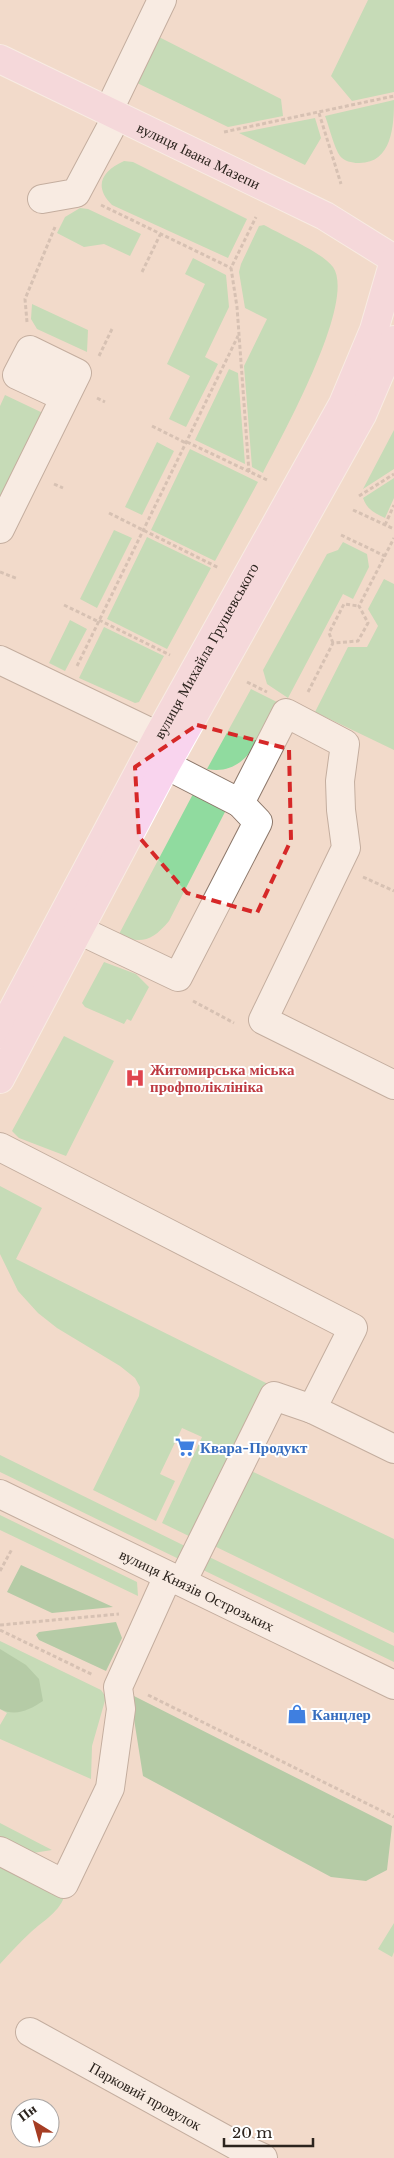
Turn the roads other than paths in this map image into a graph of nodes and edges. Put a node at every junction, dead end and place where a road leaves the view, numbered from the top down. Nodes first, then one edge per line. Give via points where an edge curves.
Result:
1 (162, 0) edge
2 (0, 59) edge
3 (112, 114) junction
4 (62, 195) road end
5 (394, 260) edge
6 (394, 340) edge
7 (30, 350) road end
8 (0, 529) edge
9 (0, 660) edge
10 (158, 736) junction
11 (166, 765) junction
12 (240, 803) junction
13 (79, 930) junction
14 (0, 1034) edge
15 (0, 1079) edge
16 (394, 1085) edge
17 (0, 1147) edge
18 (312, 1409) junction
19 (394, 1450) edge
20 (0, 1494) edge
21 (174, 1579) junction
22 (394, 1685) edge
23 (0, 1851) edge
24 (30, 2032) dead end
25 (263, 2158) edge

1 - 3 street
2 - 3 main road, вулиця Івана Мазепи
3 - 4 street
3 - 5 main road, вулиця Івана Мазепи via 325,216
5 - 10 main road, вулиця Михайла Грушевського via 374,330 344,404
6 - 11 main road, вулиця Михайла Грушевського via 362,416
7 - 8 street via 77,373
9 - 10 street
10 - 14 main road, вулиця Михайла Грушевського
11 - 12 street
11 - 13 main road, вулиця Михайла Грушевського
12 - 13 street via 258,822 178,977
12 - 16 street via 286,713 345,744 340,781 346,848 263,1020
13 - 15 main road, вулиця Михайла Грушевського
17 - 18 street via 353,1328
18 - 19 street
18 - 21 street via 274,1396
20 - 21 street, вулиця Князів Острозьких
21 - 22 street, вулиця Князів Острозьких
21 - 23 street via 120,1684 121,1709 110,1788 64,1884
24 - 25 street, Парковий провулок

